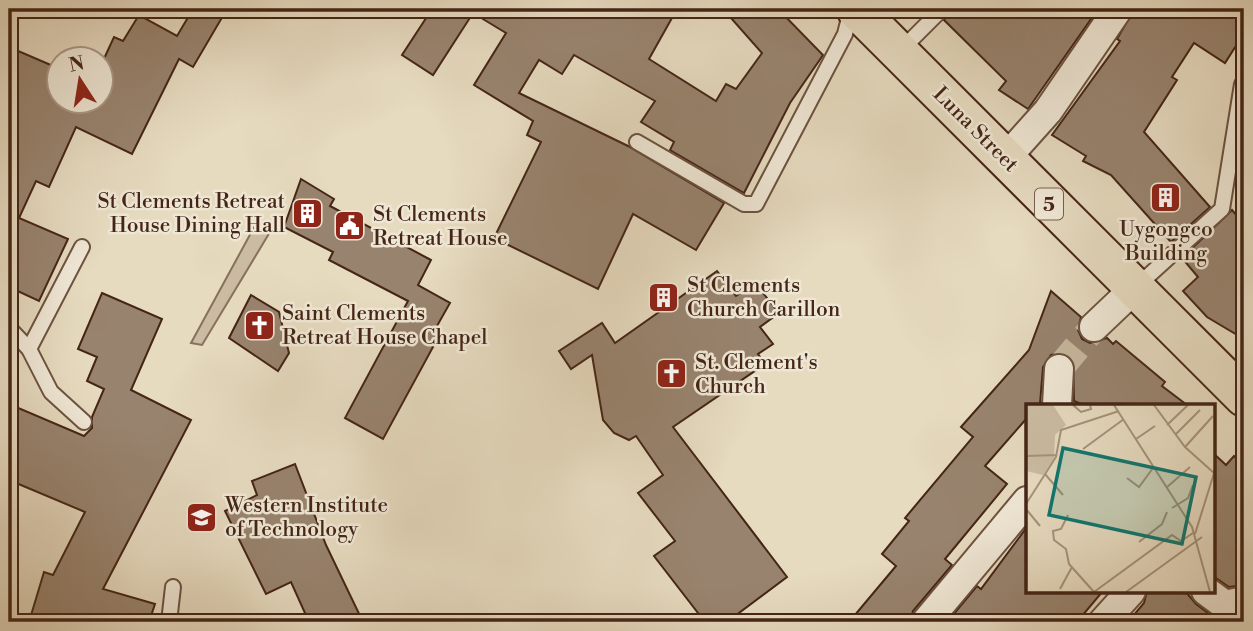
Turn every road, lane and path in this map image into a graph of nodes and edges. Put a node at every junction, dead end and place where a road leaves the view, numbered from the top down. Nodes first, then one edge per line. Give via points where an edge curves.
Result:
1 (854, 9) edge
2 (942, 9) edge
3 (1118, 9) edge
4 (899, 52) junction
5 (1242, 84) dead end
6 (636, 142) dead end
7 (1005, 159) junction
8 (82, 247) dead end
9 (1135, 288) junction
10 (1094, 327) tunnel mouth
11 (9, 328) edge
12 (29, 349) junction
13 (1059, 369) tunnel mouth
14 (1244, 397) edge
15 (1057, 404) edge
16 (84, 422) dead end
17 (1026, 502) edge
18 (173, 587) dead end
19 (1130, 592) edge
20 (1207, 592) edge
21 (1244, 601) edge
22 (169, 622) edge
23 (926, 622) edge
24 (1103, 622) edge

1 - 4 main road, Luna Street / 5
1 - 6 lane via 756,204 744,204
2 - 4 lane
3 - 7 street via 1048,111
4 - 7 main road, Luna Street / 5
5 - 9 lane via 1222,209
7 - 9 main road, Luna Street / 5
8 - 12 lane
9 - 10 street
9 - 14 main road, Luna Street / 5
11 - 12 lane
12 - 16 lane via 51,392
13 - 15 street
17 - 23 street
18 - 22 lane
19 - 24 street
20 - 21 street via 1225,605

